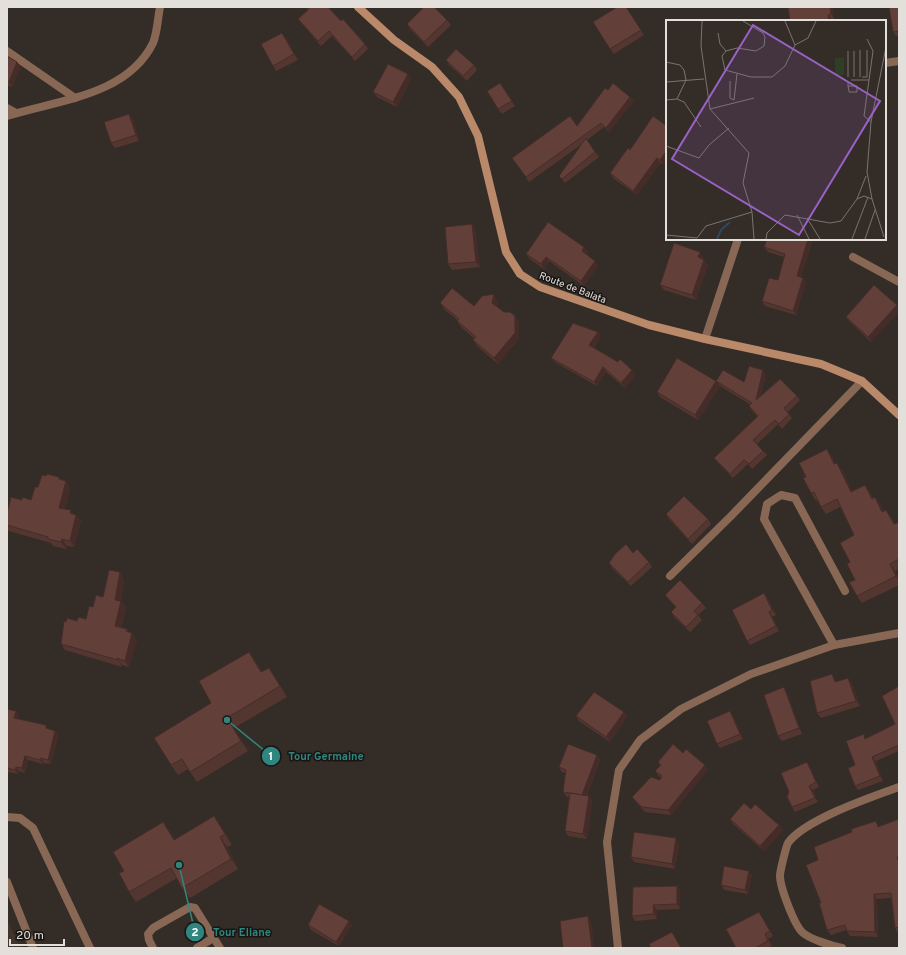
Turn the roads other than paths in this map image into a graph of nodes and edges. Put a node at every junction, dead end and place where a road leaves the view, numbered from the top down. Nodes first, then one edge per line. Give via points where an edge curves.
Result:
1 (160, 7) edge
2 (358, 7) edge
3 (7, 51) edge
4 (899, 61) edge
5 (886, 63) edge
6 (75, 98) junction
7 (7, 108) edge
8 (16, 113) junction
9 (7, 116) edge
10 (738, 240) edge
11 (853, 257) dead end
12 (899, 282) edge
13 (705, 339) junction
14 (862, 381) junction
15 (899, 415) edge
16 (670, 576) dead end
17 (845, 591) dead end
18 (899, 633) edge
19 (834, 645) junction
20 (899, 787) edge
21 (7, 817) edge
22 (7, 882) edge
23 (214, 938) junction
24 (33, 948) edge
25 (90, 948) edge
26 (153, 948) edge
27 (197, 948) edge
28 (220, 948) edge
29 (618, 948) edge
30 (842, 948) edge

1 - 6 street via 154,42 141,63 121,79
2 - 13 main road, Route de Balata via 394,40 432,67 459,97 478,136 506,252 520,274 540,287 641,322
3 - 6 street
4 - 5 street
6 - 8 street
7 - 8 street
8 - 9 street
10 - 13 street
11 - 12 street
13 - 14 main road, Route de Balata via 820,364
14 - 15 main road, Route de Balata
14 - 16 street
17 - 19 street via 795,498 781,495 767,504 764,519
18 - 19 street
19 - 29 street via 751,674 681,709 640,740 620,770 607,842
20 - 30 street via 860,801 806,827 788,844 780,876 788,907 802,932 828,945
21 - 25 street via 20,818 33,828
22 - 24 street
23 - 26 street via 195,908 190,907 153,928 148,934
23 - 27 street
23 - 28 street

